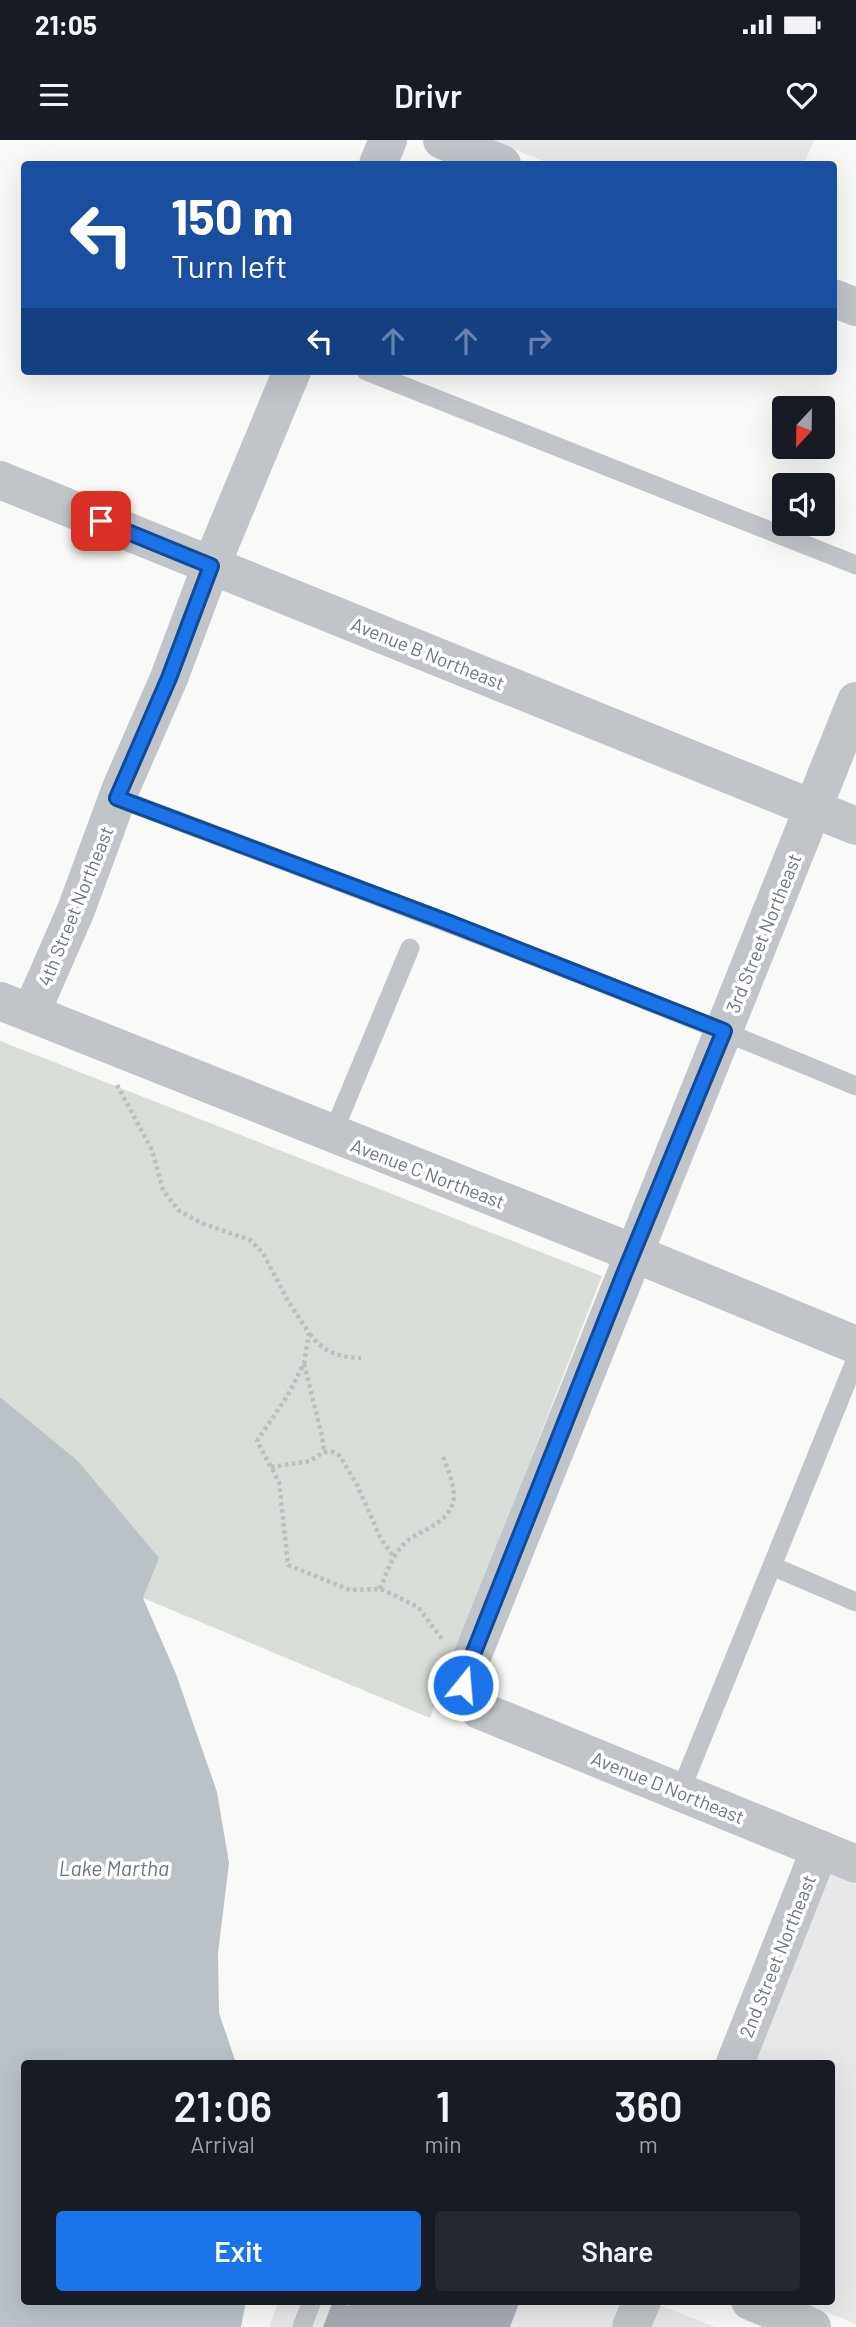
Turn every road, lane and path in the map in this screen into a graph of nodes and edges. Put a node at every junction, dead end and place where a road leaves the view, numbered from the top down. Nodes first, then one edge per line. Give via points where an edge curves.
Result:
1 (388, 140) edge
2 (442, 140) edge
3 (379, 161) edge
4 (494, 161) edge
5 (837, 300) edge
6 (856, 307) edge
7 (290, 375) edge
8 (376, 375) edge
9 (0, 480) edge
10 (856, 565) edge
11 (211, 566) junction
12 (856, 701) edge
13 (117, 798) junction
14 (813, 808) junction
15 (856, 826) edge
16 (410, 948) dead end
17 (15, 1007) edge
18 (724, 1031) junction
19 (116, 1084) dead end
20 (856, 1086) edge
21 (332, 1135) junction
22 (633, 1253) junction
23 (309, 1334) junction
24 (856, 1345) edge
25 (361, 1359) dead end
26 (856, 1359) edge
27 (304, 1363) junction
28 (324, 1452) junction
29 (442, 1454) dead end
30 (271, 1467) junction
31 (393, 1556) junction
32 (772, 1566) junction
33 (380, 1589) junction
34 (856, 1602) edge
35 (467, 1673) junction
36 (680, 1792) junction
37 (820, 1849) junction
38 (856, 1864) edge
39 (736, 2060) edge
40 (310, 2305) edge
41 (640, 2305) edge
42 (760, 2305) edge
43 (302, 2327) edge
44 (631, 2327) edge
45 (812, 2327) edge

1 - 3 street
2 - 4 street
5 - 6 street
7 - 11 street, 4th Street Northeast
8 - 10 lane
9 - 11 street, Avenue B Northeast
11 - 13 street, 4th Street Northeast
11 - 14 street, Avenue B Northeast
12 - 14 street, 3rd Street Northeast
13 - 17 street, 4th Street Northeast via 76,910
13 - 18 lane
14 - 15 street, Avenue B Northeast
14 - 18 street, 3rd Street Northeast
16 - 21 lane
17 - 21 street, Avenue C Northeast
18 - 20 lane
18 - 22 street, 3rd Street Northeast
19 - 23 path via 152,1150 163,1190 178,1210 250,1240 263,1253
21 - 22 street, Avenue C Northeast
22 - 24 street, Avenue C Northeast
22 - 35 street, 3rd Street Northeast
23 - 25 path via 329,1352
23 - 27 path
26 - 32 lane
27 - 28 path
27 - 30 path via 257,1441
28 - 30 path via 310,1461
28 - 31 path via 340,1456 380,1539
29 - 31 path via 455,1491 452,1507
30 - 33 path via 279,1482 288,1565 350,1590
31 - 33 path
32 - 34 lane
32 - 36 lane
33 - 35 path via 418,1607
35 - 36 street, Avenue D Northeast via 463,1685 479,1710
36 - 37 street, Avenue D Northeast
37 - 38 street, Avenue D Northeast
37 - 39 street, 2nd Street Northeast
40 - 43 lane
41 - 44 street
42 - 45 street

